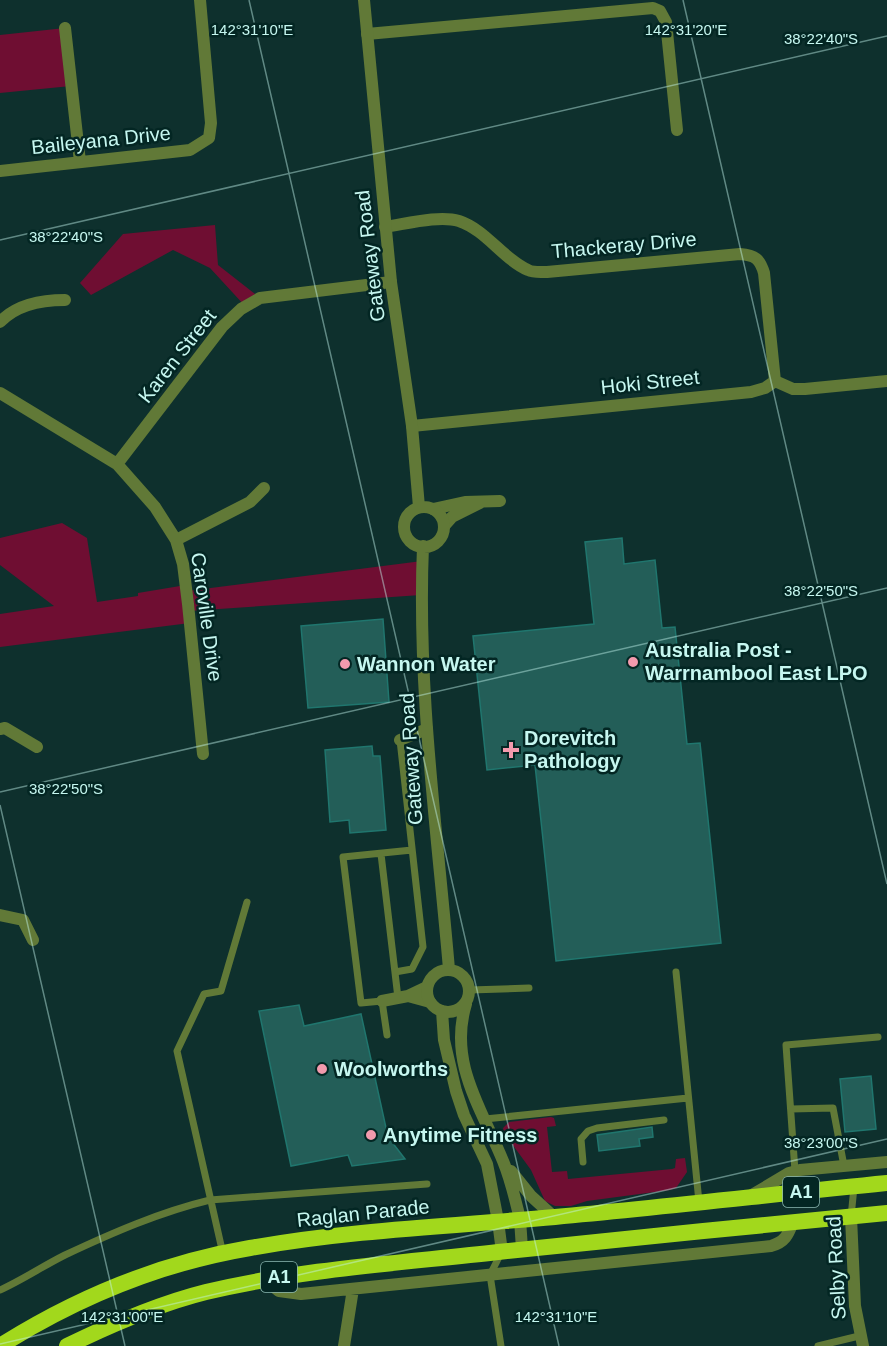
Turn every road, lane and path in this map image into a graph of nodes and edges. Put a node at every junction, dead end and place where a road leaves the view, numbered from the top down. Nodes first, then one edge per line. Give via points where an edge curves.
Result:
1 (200, 0) edge
2 (364, 0) edge
3 (65, 28) dead end
4 (367, 34) junction
5 (677, 130) dead end
6 (80, 162) junction
7 (0, 171) edge
8 (385, 227) junction
9 (390, 282) junction
10 (65, 300) dead end
11 (0, 322) edge
12 (775, 381) junction
13 (887, 381) edge
14 (0, 393) edge
15 (412, 426) junction
16 (117, 464) junction
17 (264, 488) dead end
18 (484, 501) junction
19 (500, 501) dead end
20 (419, 507) junction
21 (433, 509) junction
22 (444, 526) junction
23 (176, 540) junction
24 (423, 546) junction
25 (0, 729) edge
26 (427, 729) junction
27 (400, 740) junction
28 (429, 746) junction
29 (37, 747) dead end
30 (203, 754) dead end
31 (412, 850) junction
32 (381, 854) junction
33 (247, 902) dead end
34 (0, 915) edge
35 (33, 940) dead end
36 (449, 969) junction
37 (395, 972) junction
38 (676, 972) dead end
39 (427, 987) junction
40 (528, 988) dead end
41 (470, 990) junction
42 (403, 997) junction
43 (382, 1001) junction
44 (430, 1002) junction
45 (466, 1004) junction
46 (442, 1011) junction
47 (387, 1035) dead end
48 (878, 1036) dead end
49 (688, 1098) junction
50 (791, 1109) junction
51 (484, 1119) junction
52 (664, 1120) dead end
53 (503, 1161) junction
54 (583, 1162) dead end
55 (887, 1162) edge
56 (844, 1166) junction
57 (795, 1171) junction
58 (887, 1183) edge
59 (427, 1184) dead end
60 (854, 1187) junction
61 (748, 1197) junction
62 (210, 1200) junction
63 (699, 1202) junction
64 (887, 1213) edge
65 (554, 1217) junction
66 (851, 1217) junction
67 (520, 1220) junction
68 (498, 1221) junction
69 (793, 1222) junction
70 (522, 1249) junction
71 (502, 1252) junction
72 (223, 1254) junction
73 (490, 1275) junction
74 (264, 1280) junction
75 (353, 1289) junction
76 (0, 1290) edge
77 (861, 1341) edge
78 (0, 1346) edge
79 (67, 1346) edge
80 (344, 1346) edge
81 (501, 1346) edge
82 (818, 1346) edge

1 - 6 street, Baileyana Drive via 209,138 190,150
2 - 4 street, Gateway Road
3 - 6 street
4 - 5 street via 653,8 660,11 666,22
4 - 8 street, Gateway Road
6 - 7 street, Baileyana Drive
8 - 9 street, Gateway Road
8 - 12 street, Thackeray Drive via 446,219 461,222 530,271 752,255 761,262 764,273
9 - 15 street, Gateway Road
9 - 16 street, Karen Street via 260,298 241,309 222,327
10 - 11 street via 45,300 20,307
12 - 13 street via 793,389
12 - 15 street, Hoki Street via 751,392
14 - 16 street, Caroville Drive
15 - 20 street, Gateway Road
16 - 23 street, Caroville Drive via 155,507
17 - 23 street via 250,502
18 - 19 street
18 - 21 street
18 - 22 street
20 - 21 street
20 - 24 street via 410,513 405,528 409,539
21 - 22 street
22 - 24 street via 440,539
23 - 30 street, Caroville Drive via 183,564
24 - 26 street, Gateway Road via 421,594
25 - 29 street via 5,728
26 - 27 street
26 - 28 street, Gateway Road
27 - 28 street
27 - 31 lane
28 - 36 street, Gateway Road
31 - 32 lane
31 - 37 lane via 423,947 412,969
32 - 37 lane
32 - 43 lane via 343,857 361,1003
33 - 62 lane via 221,991 204,994 177,1051
34 - 35 street via 23,920
36 - 39 street via 435,974
36 - 41 street via 466,978
37 - 42 lane
38 - 49 lane
39 - 42 street
39 - 44 street
40 - 41 lane
41 - 45 street
42 - 43 street
42 - 44 street
43 - 47 lane
44 - 46 street
45 - 46 street via 459,1010
45 - 51 street via 459,1044 474,1099
46 - 68 street via 444,1040 456,1091 488,1164
48 - 50 lane via 786,1045
49 - 51 lane
49 - 63 lane
50 - 56 lane via 833,1108
50 - 57 lane
51 - 53 street
52 - 54 lane via 588,1131 581,1139
53 - 65 street
53 - 67 street
55 - 56 street, Raglan Parade
56 - 57 street, Raglan Parade
57 - 61 street, Raglan Parade
58 - 60 highway, Raglan Parade / A1
59 - 62 lane
60 - 61 highway, Raglan Parade / A1
60 - 66 lane, Selby Road
61 - 63 highway, Raglan Parade / A1
62 - 72 lane
62 - 76 lane via 161,1213
63 - 65 highway, Raglan Parade / A1
64 - 66 highway, A1
65 - 67 highway, Raglan Parade / A1
66 - 69 highway, A1
66 - 77 street, Selby Road via 855,1306
67 - 68 highway, Raglan Parade / A1
67 - 70 street
68 - 71 street
68 - 72 highway, Raglan Parade / A1 via 294,1241
69 - 70 highway, A1
69 - 73 street via 786,1238 771,1246
70 - 71 highway, A1
71 - 73 lane
71 - 74 highway, A1
72 - 78 highway, Raglan Parade / A1 via 151,1273 102,1292
73 - 75 street
73 - 81 lane
74 - 75 street via 279,1291 292,1294
74 - 79 highway, A1 via 156,1308
75 - 80 street
77 - 82 lane

